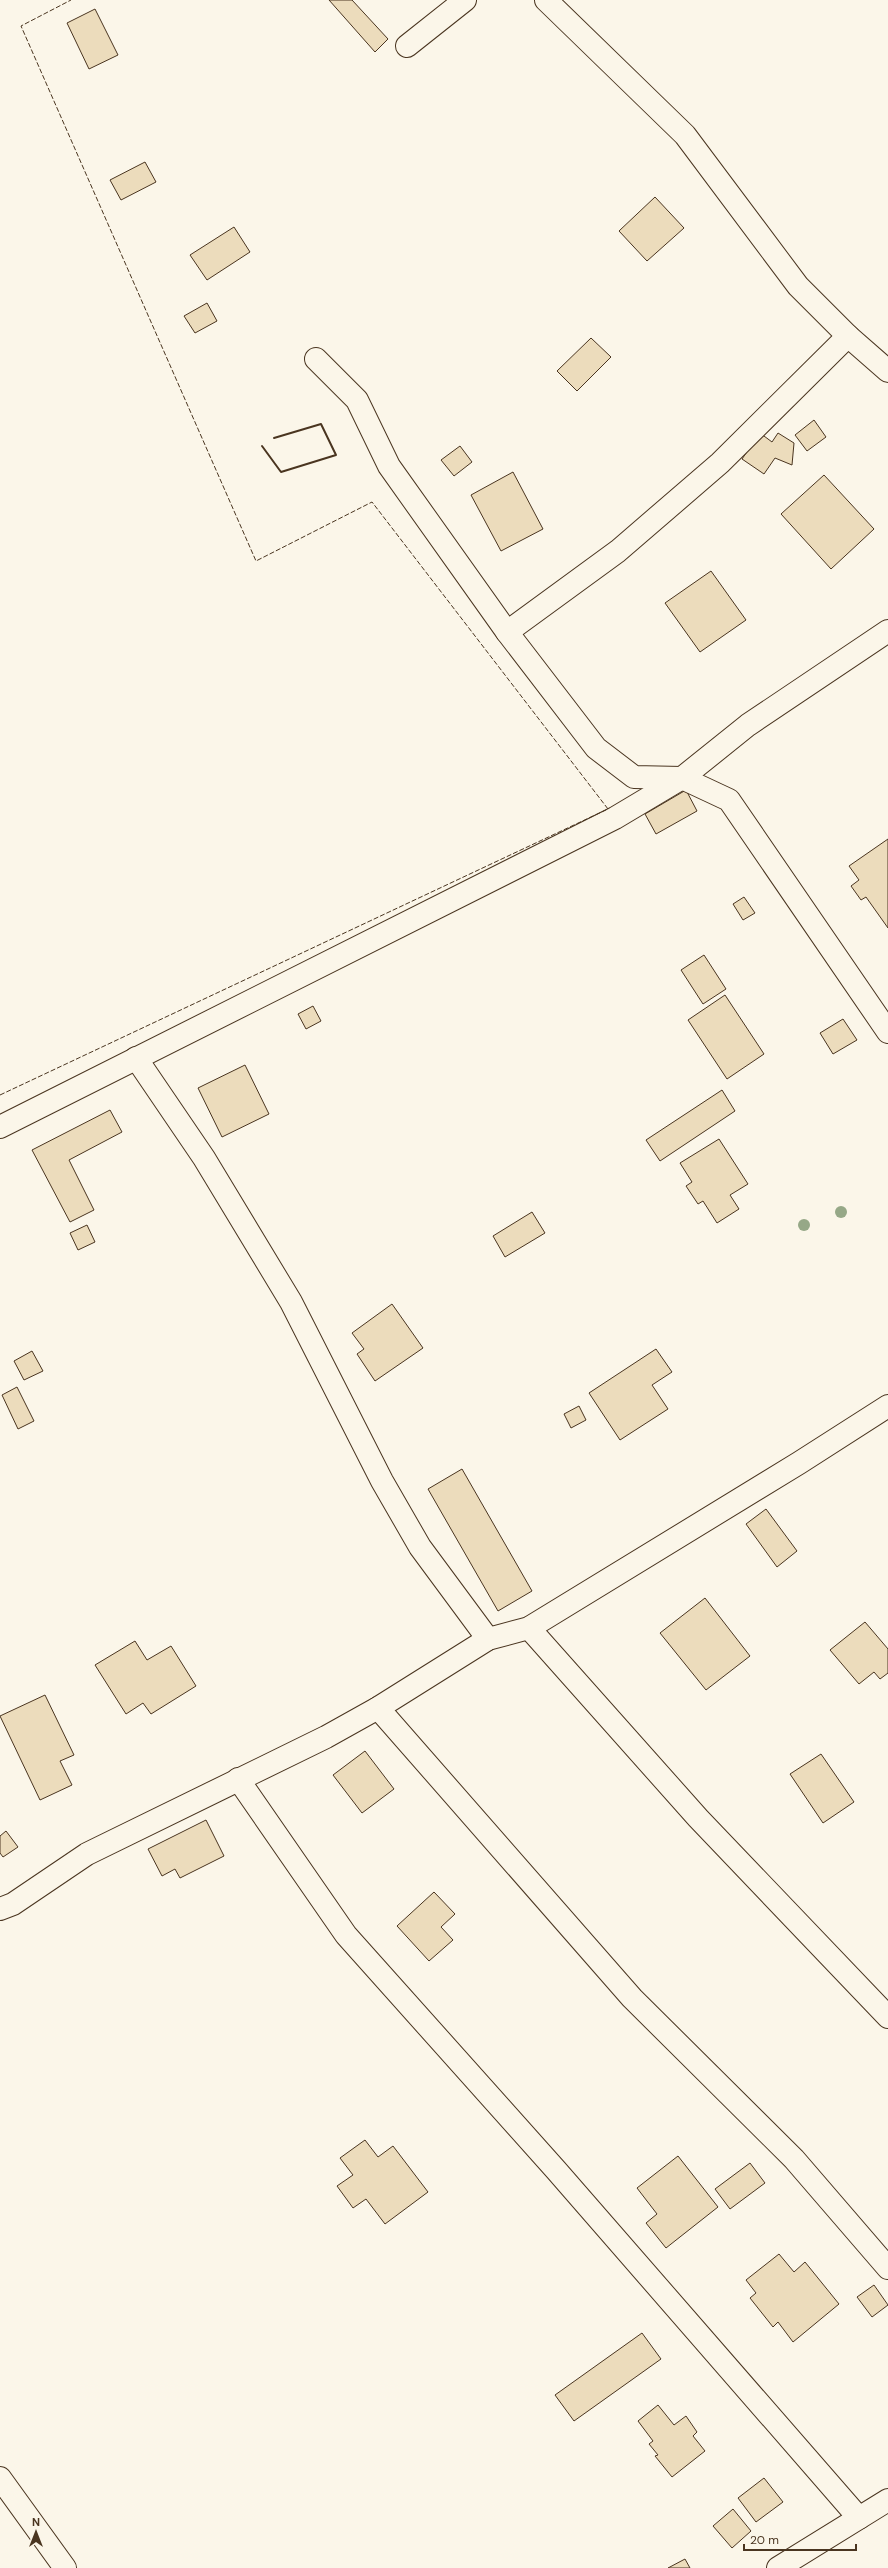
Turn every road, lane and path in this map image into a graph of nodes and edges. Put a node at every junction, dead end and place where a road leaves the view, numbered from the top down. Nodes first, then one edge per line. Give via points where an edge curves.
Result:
1 (465, 0) edge
2 (546, 0) edge
3 (407, 46) dead end
4 (848, 336) junction
5 (316, 359) dead end
6 (888, 370) edge
7 (888, 631) edge
8 (507, 632) junction
9 (682, 778) junction
10 (888, 1032) edge
11 (136, 1058) junction
12 (0, 1127) edge
13 (888, 1406) edge
14 (529, 1628) junction
15 (488, 1639) junction
16 (378, 1708) junction
17 (238, 1779) junction
18 (0, 1909) edge
19 (888, 2018) edge
20 (888, 2268) edge
21 (0, 2478) edge
22 (888, 2500) edge
23 (859, 2518) junction
24 (65, 2568) edge
25 (778, 2568) edge

1 - 3 street
2 - 4 street via 685,135 798,286
4 - 6 street
4 - 8 street via 720,463 618,551
5 - 8 street via 357,400 389,466
7 - 9 street via 748,725
8 - 9 street via 596,748 634,777
9 - 10 street via 729,800
9 - 11 street via 616,818
11 - 12 street
11 - 15 street via 204,1158 291,1302 382,1481 420,1547
13 - 14 street
14 - 15 street
14 - 19 street via 698,1818
15 - 16 street
16 - 17 street via 326,1737
16 - 20 street via 632,1998 794,2159
17 - 18 street via 87,1854 13,1904
17 - 23 street via 346,1935 556,2170
21 - 24 street
22 - 23 street
23 - 25 street

